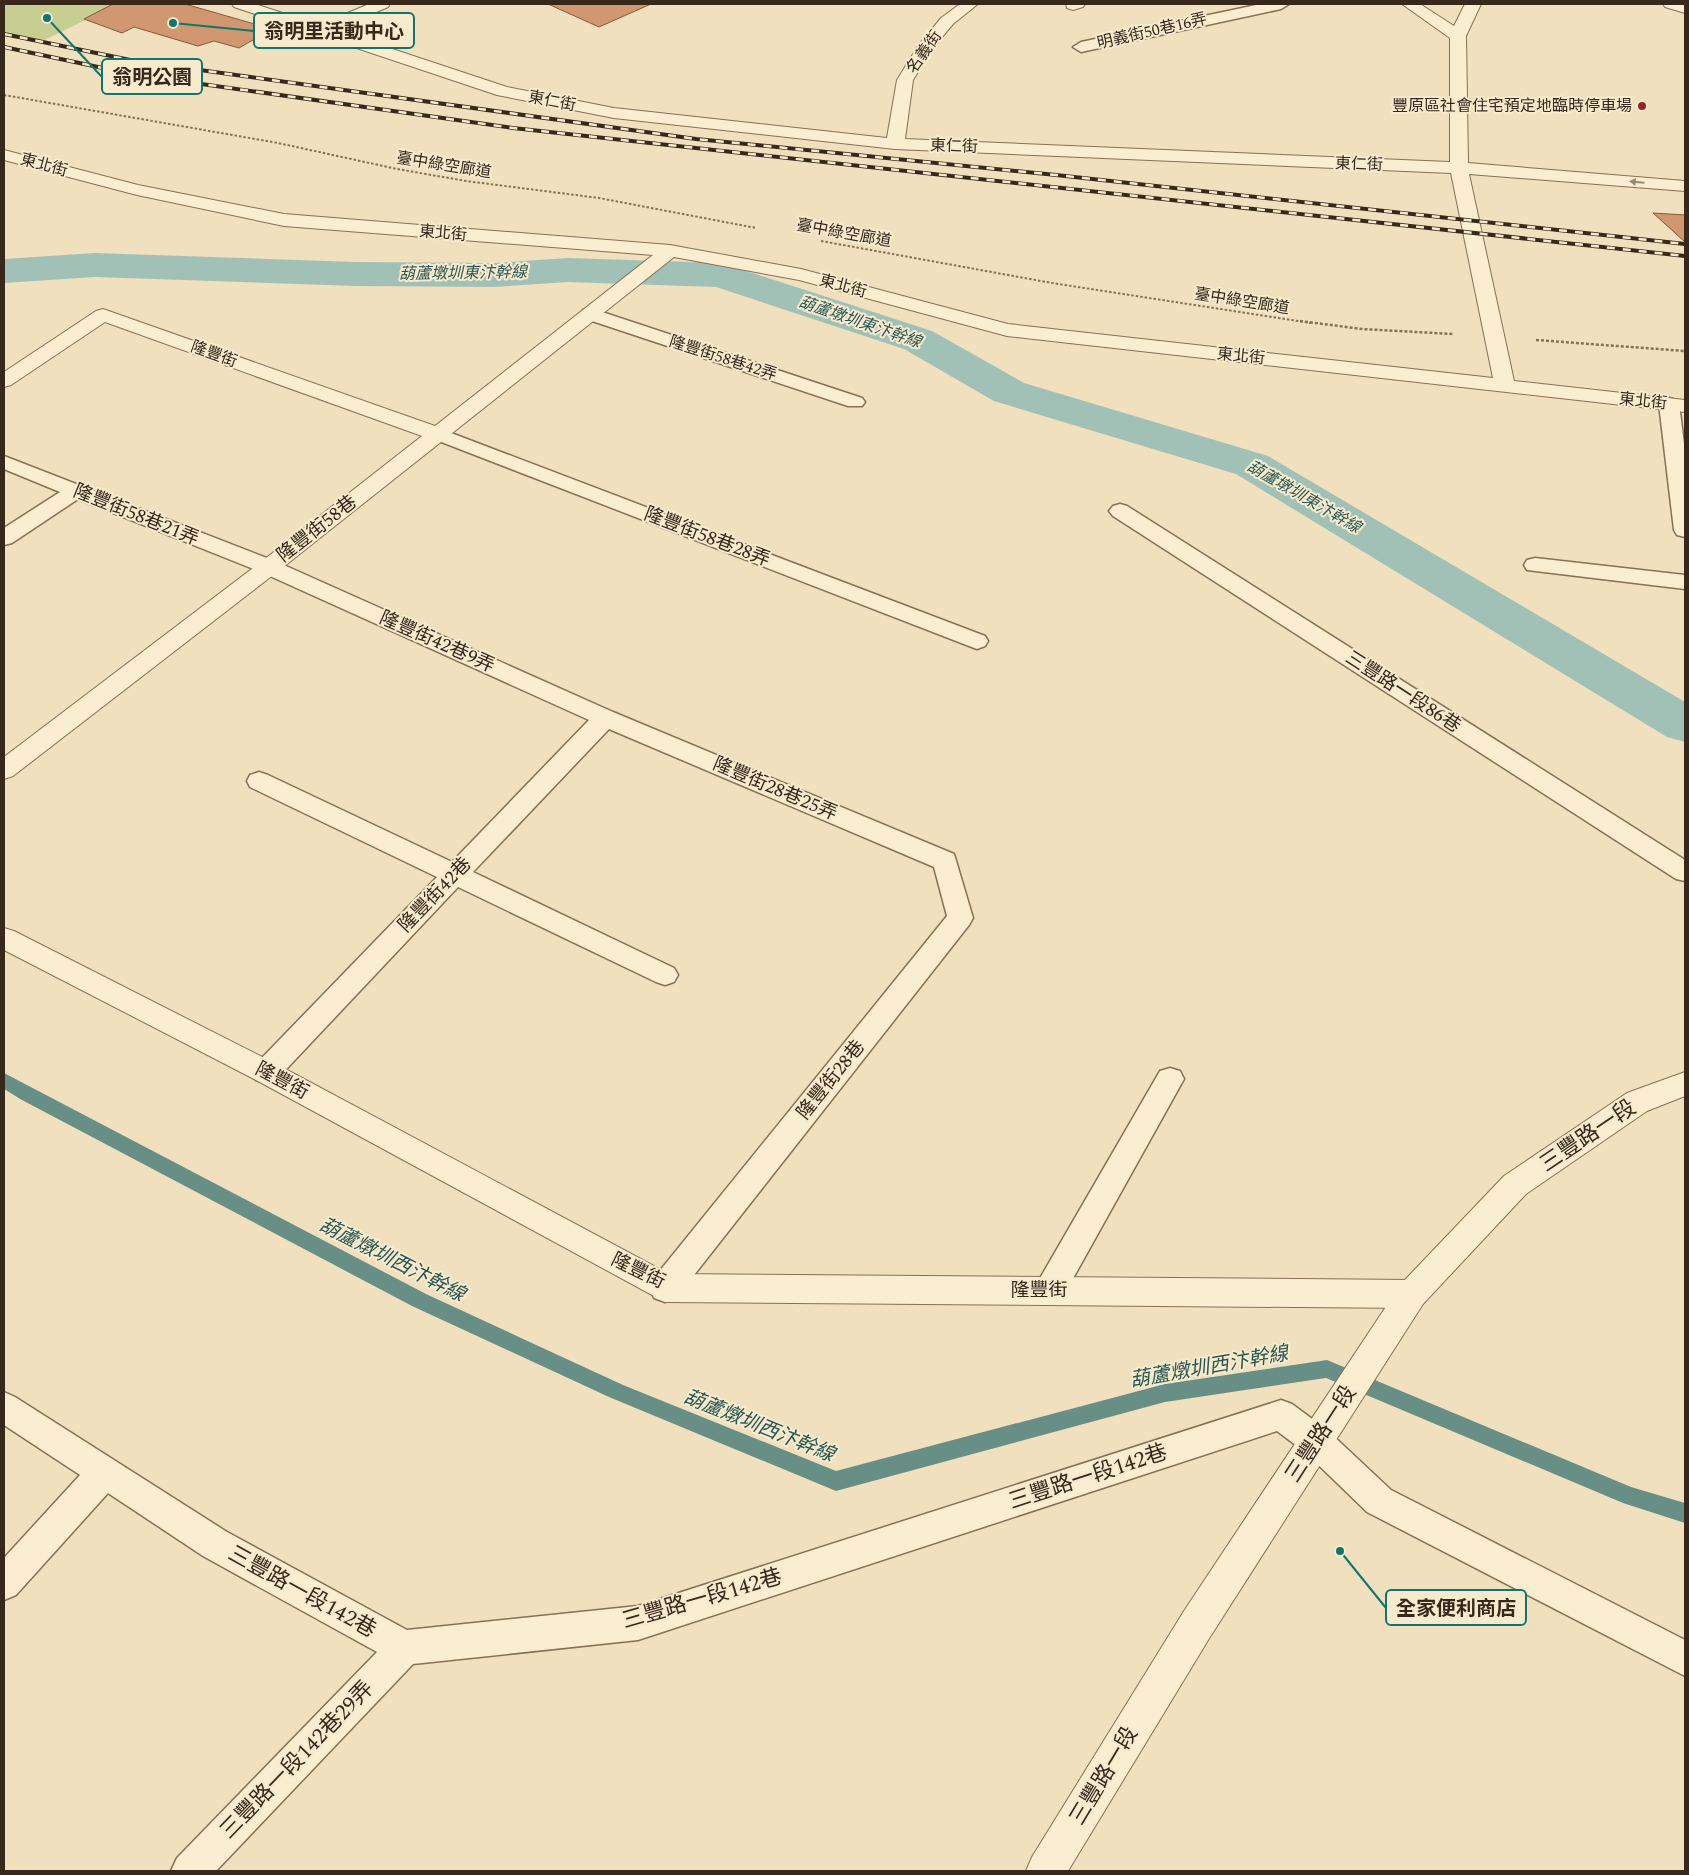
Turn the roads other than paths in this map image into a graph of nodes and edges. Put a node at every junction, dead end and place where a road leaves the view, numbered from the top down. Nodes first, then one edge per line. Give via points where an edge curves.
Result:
1 (240, 4) edge
2 (382, 4) edge
3 (970, 4) edge
4 (1282, 4) edge
5 (1410, 4) edge
6 (1473, 4) edge
7 (1671, 4) edge
8 (1685, 8) edge
9 (321, 30) junction
10 (1458, 36) junction
11 (1081, 47) dead end
12 (895, 144) junction
13 (4, 154) edge
14 (1459, 168) junction
15 (1685, 186) edge
16 (663, 256) junction
17 (590, 314) junction
18 (4, 381) edge
19 (1505, 386) junction
20 (855, 402) dead end
21 (1677, 405) edge
22 (438, 434) junction
23 (4, 462) edge
24 (76, 491) junction
25 (1120, 512) dead end
26 (1685, 530) edge
27 (4, 538) edge
28 (1535, 565) dead end
29 (269, 567) junction
30 (1685, 582) edge
31 (976, 641) dead end
32 (606, 718) junction
33 (4, 770) edge
34 (259, 781) dead end
35 (945, 861) joint
36 (1685, 872) edge
37 (454, 875) junction
38 (4, 938) edge
39 (665, 975) dead end
40 (266, 1072) junction
41 (1170, 1079) dead end
42 (1685, 1084) edge
43 (665, 1288) junction
44 (1050, 1290) junction
45 (1412, 1294) junction
46 (4, 1407) edge
47 (1316, 1441) junction
48 (105, 1472) junction
49 (4, 1583) edge
50 (405, 1648) junction
51 (1685, 1659) edge
52 (190, 1871) edge
53 (1046, 1871) edge

1 - 9 street, 東仁街
2 - 9 street
3 - 12 street, 名義街 via 946,21 905,80
4 - 11 lane, 明義街50巷16弄
5 - 10 street
6 - 10 street
7 - 8 street
9 - 12 street, 東仁街 via 512,93 614,113
10 - 14 street
12 - 14 street, 東仁街
13 - 16 street, 東北街 via 137,190 284,220
15 -> 14 street, 東仁街
14 - 19 street
16 - 17 street, 隆豐街58巷
16 - 19 street, 東北街 via 801,275 1007,330
17 - 20 lane, 隆豐街58巷42弄
17 - 22 street, 隆豐街58巷
18 - 22 street, 隆豐街 via 103,315
19 - 21 street, 東北街
21 - 26 lane
22 - 29 street, 隆豐街58巷
22 - 31 lane, 隆豐街58巷28弄
23 - 24 lane, 隆豐街58巷21弄
24 - 27 lane
24 - 29 lane, 隆豐街58巷21弄
25 - 36 lane, 三豐路一段86巷
28 - 30 lane
29 - 32 lane, 隆豐街42巷9弄
29 - 33 street, 隆豐街58巷
32 - 35 lane, 隆豐街28巷25弄
32 - 37 lane, 隆豐街42巷
34 - 37 lane
35 - 43 lane, 隆豐街28巷 via 960,918
37 - 39 lane
37 - 40 lane, 隆豐街42巷
38 - 40 street, 隆豐街
40 - 43 street, 隆豐街
41 - 44 lane
42 - 45 street, 三豐路一段 via 1636,1102 1515,1185
43 - 44 street, 隆豐街
44 - 45 street, 隆豐街
45 - 47 street, 三豐路一段
46 - 48 lane, 三豐路一段142巷
47 - 50 lane, 三豐路一段142巷 via 1281,1415 638,1623
47 - 51 lane via 1379,1501
47 - 53 street, 三豐路一段 via 1197,1624
48 - 49 lane
48 - 50 lane, 三豐路一段142巷 via 215,1544
50 - 52 lane, 三豐路一段142巷29弄

